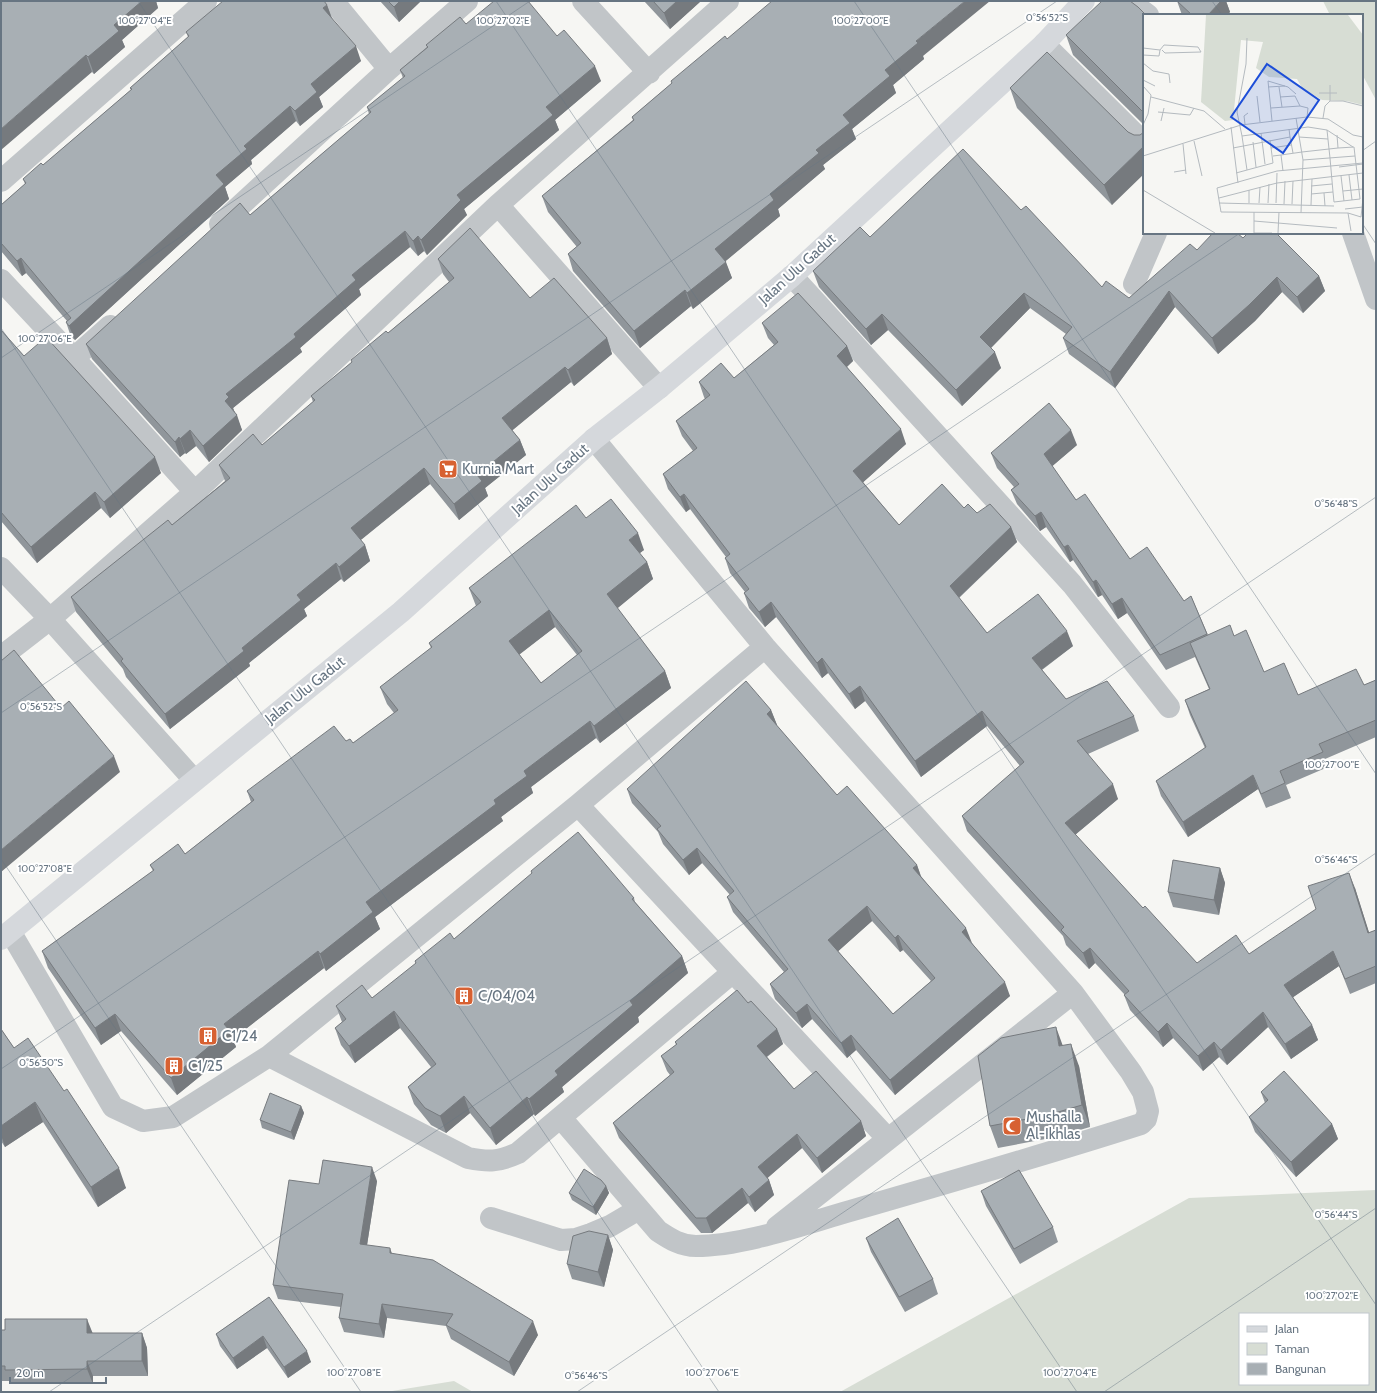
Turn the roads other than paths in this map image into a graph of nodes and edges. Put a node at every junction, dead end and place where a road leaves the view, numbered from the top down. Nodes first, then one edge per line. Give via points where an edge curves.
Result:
1 (206, 1) edge
2 (333, 1) edge
3 (467, 1) edge
4 (583, 1) edge
5 (728, 1) edge
6 (1084, 1) edge
7 (1129, 1) edge
8 (1147, 14) edge
9 (1044, 44) junction
10 (389, 69) junction
11 (649, 73) junction
12 (1143, 142) edge
13 (1, 181) edge
14 (498, 205) junction
15 (1156, 234) edge
16 (1352, 234) edge
17 (203, 240) edge
18 (792, 276) junction
19 (1, 280) edge
20 (1134, 284) dead end
21 (1376, 299) edge
22 (127, 310) edge
23 (74, 358) junction
24 (659, 388) junction
25 (594, 439) junction
26 (195, 492) junction
27 (1, 568) edge
28 (50, 619) junction
29 (765, 647) junction
30 (1, 657) edge
31 (1169, 707) dead end
32 (194, 780) junction
33 (578, 805) junction
34 (6, 936) edge
35 (733, 972) junction
36 (1073, 993) junction
37 (269, 1056) junction
38 (561, 1118) junction
39 (888, 1139) junction
40 (639, 1209) junction
41 (491, 1218) dead end
42 (768, 1234) junction

1 - 13 street
2 - 10 street
3 - 10 street
4 - 11 street
5 - 11 street
6 - 9 street, Jalan Ulu Gadut
7 - 8 street
9 - 12 street
9 - 18 street, Jalan Ulu Gadut
10 - 17 street
11 - 14 street
14 - 24 street
14 - 26 street
15 - 20 street
16 - 21 street
18 - 24 street, Jalan Ulu Gadut
18 - 31 street via 1072,584
19 - 23 street
22 - 23 street
23 - 26 street
24 - 25 street, Jalan Ulu Gadut
25 - 29 street
25 - 32 street, Jalan Ulu Gadut via 401,612
26 - 28 street
27 - 28 street
28 - 30 street
28 - 32 street
29 - 33 street
29 - 36 street
32 - 34 street, Jalan Ulu Gadut
33 - 35 street
33 - 37 street
34 - 37 street via 113,1107 143,1121 173,1117
35 - 38 street
35 - 39 street
36 - 39 street
36 - 42 street via 1143,1092 1148,1111 1146,1119 1140,1124 1039,1157
37 - 38 street via 468,1158 488,1162 518,1153
38 - 40 street
39 - 42 street
40 - 41 street via 591,1234 561,1240
40 - 42 street via 658,1231 675,1242 695,1246 720,1244

